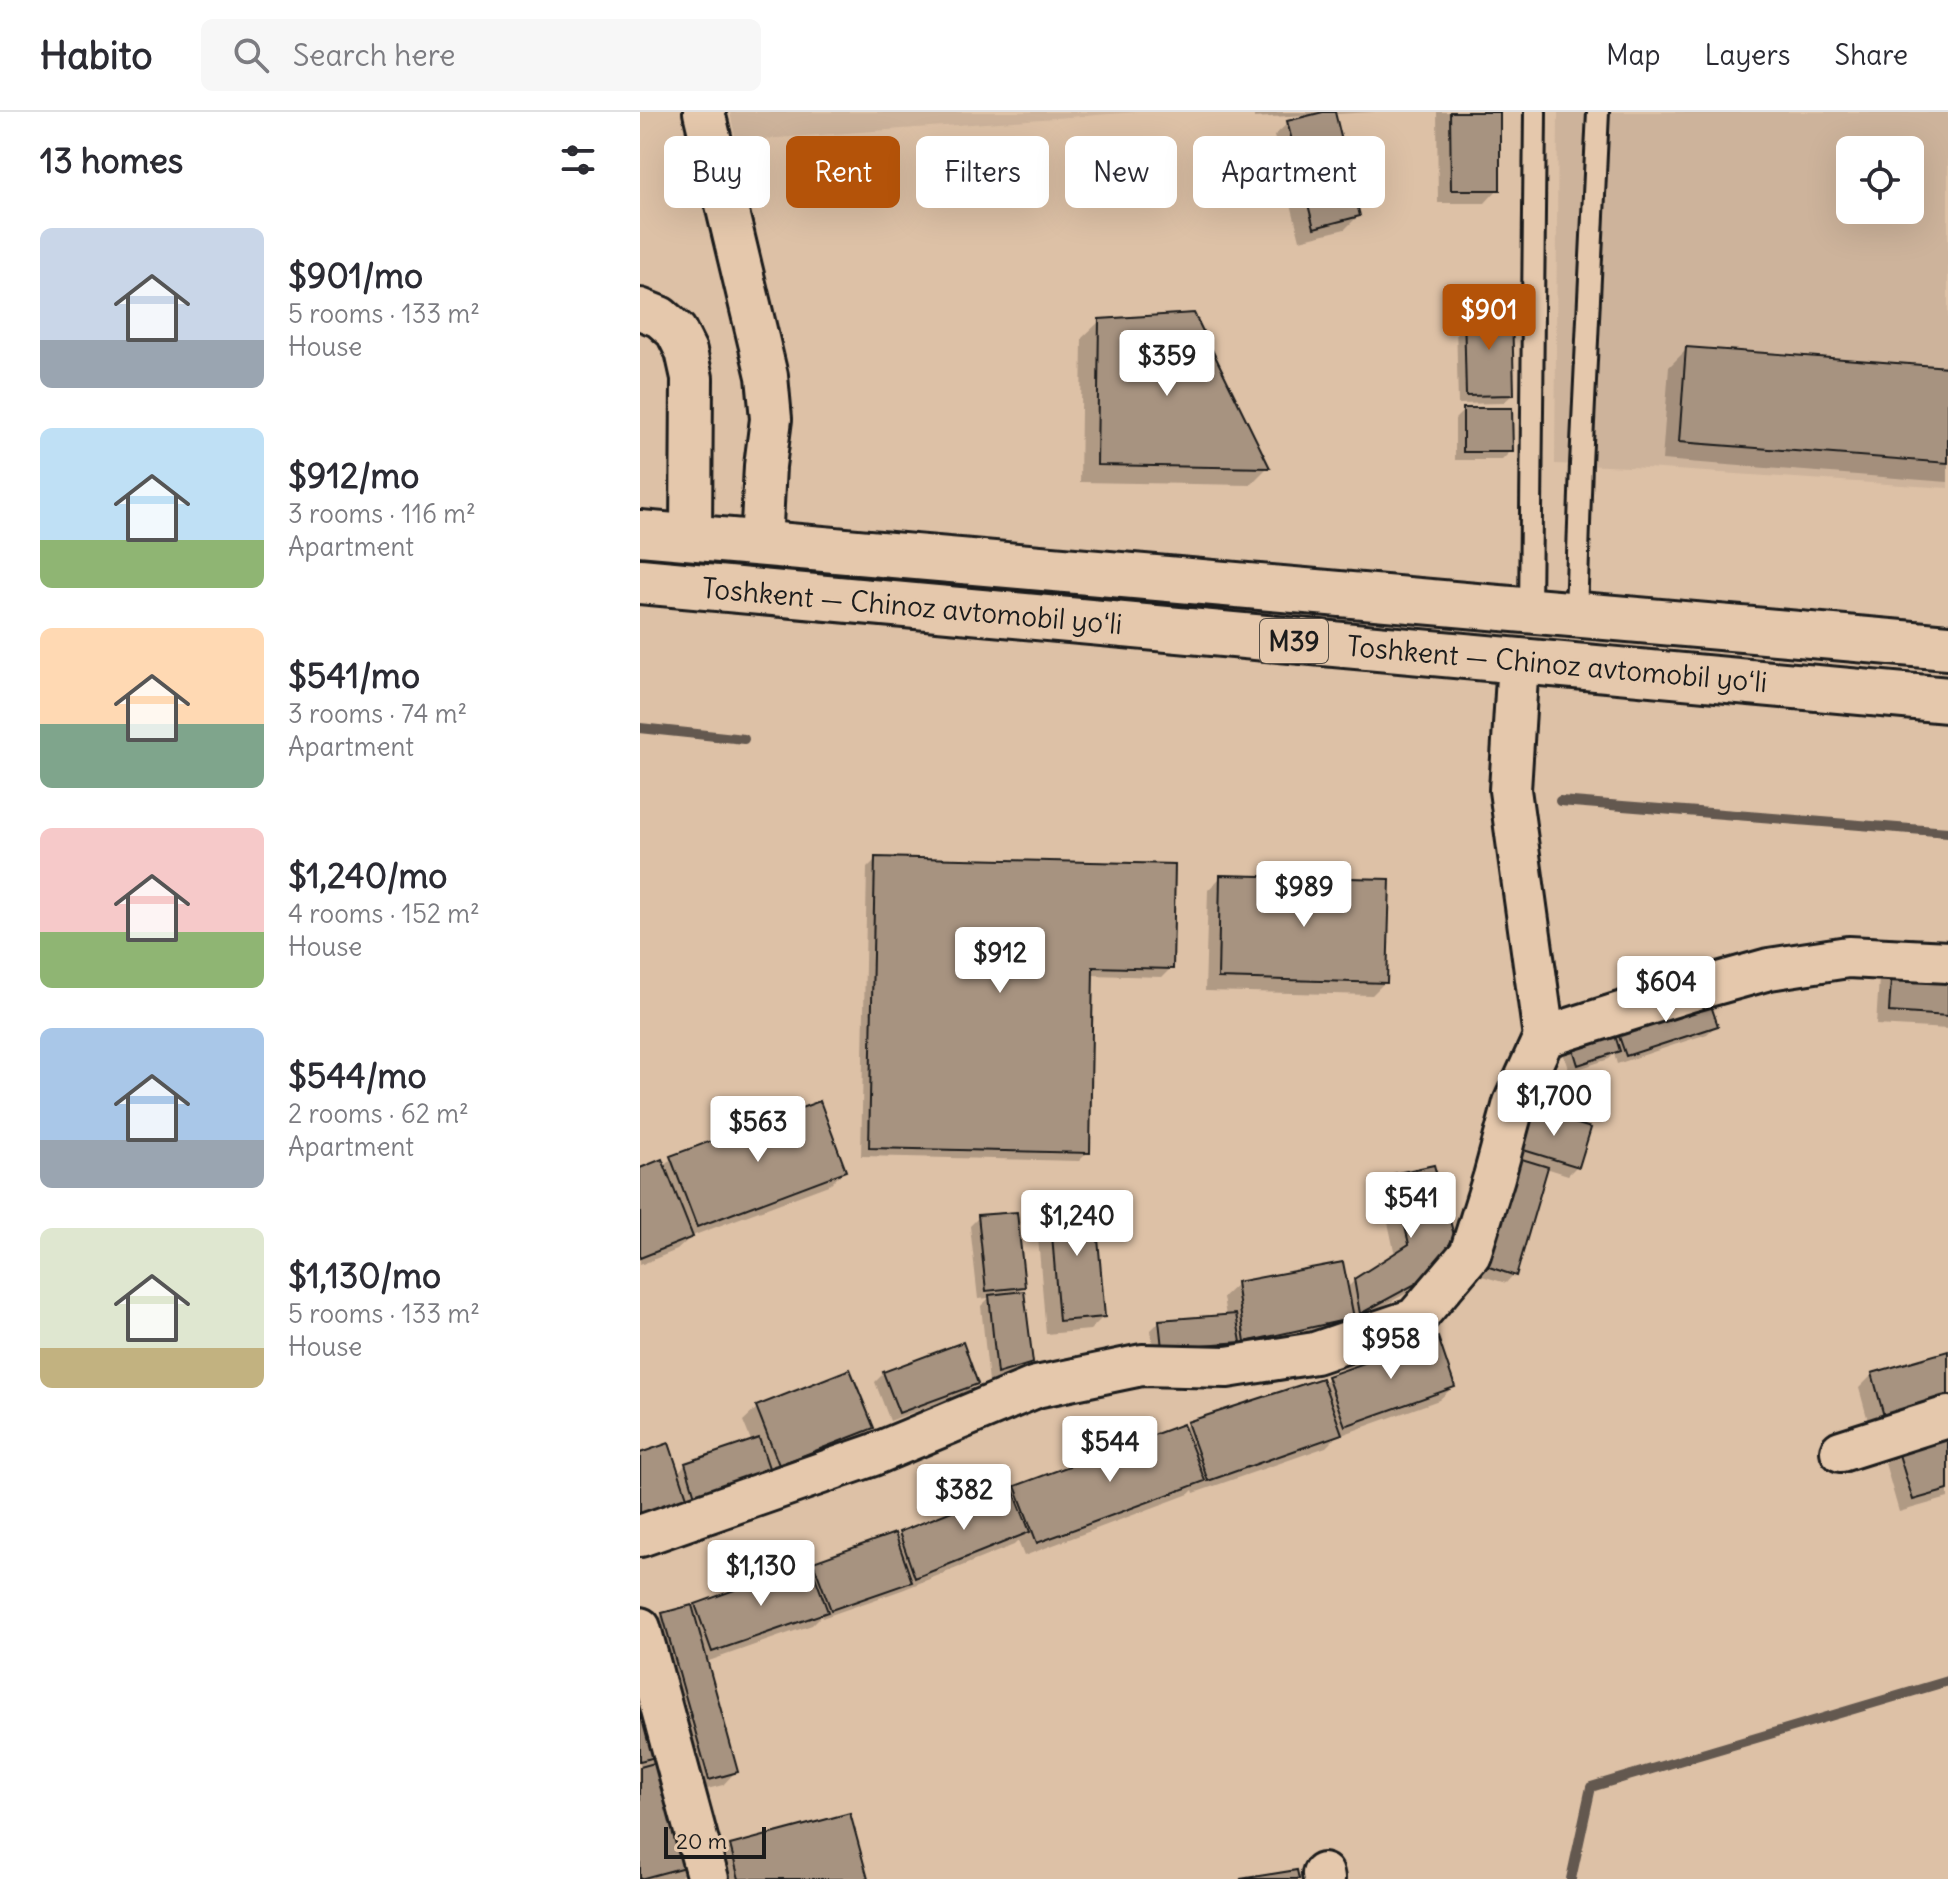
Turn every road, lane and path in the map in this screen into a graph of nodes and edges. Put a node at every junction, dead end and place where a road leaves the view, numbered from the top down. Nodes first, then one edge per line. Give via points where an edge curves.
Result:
1 (704, 112) edge
2 (1535, 112) edge
3 (1598, 112) edge
4 (640, 309) edge
5 (640, 533) edge
6 (691, 537) junction
7 (761, 544) junction
8 (640, 581) edge
9 (1530, 611) junction
10 (1576, 614) junction
11 (1948, 647) edge
12 (1518, 661) junction
13 (1948, 700) edge
14 (1948, 962) edge
15 (1544, 1037) junction
16 (1948, 1417) edge
17 (1841, 1451) dead end
18 (640, 1536) edge
19 (640, 1628) edge
20 (708, 1879) edge

1 - 7 street via 767,376 771,419
2 - 9 lane
3 - 10 lane
4 - 6 street via 676,331 686,351 692,378
5 - 6 highway, Toshkent — Chinoz avtomobil yoʻli / M39
6 - 7 highway, Toshkent — Chinoz avtomobil yoʻli / M39
7 - 9 highway, Toshkent — Chinoz avtomobil yoʻli / M39
8 - 12 highway, Toshkent — Chinoz avtomobil yoʻli / M39
9 - 10 highway, Toshkent — Chinoz avtomobil yoʻli / M39
10 - 11 highway, Toshkent — Chinoz avtomobil yoʻli / M39
12 - 13 highway, Toshkent — Chinoz avtomobil yoʻli / M39
12 - 15 street via 1510,790
14 - 15 street via 1848,957 1769,969
15 - 18 street via 1514,1103 1470,1254 1415,1319 1315,1353 1227,1367 1142,1365 1036,1387 873,1455
16 - 17 street
19 - 20 street

